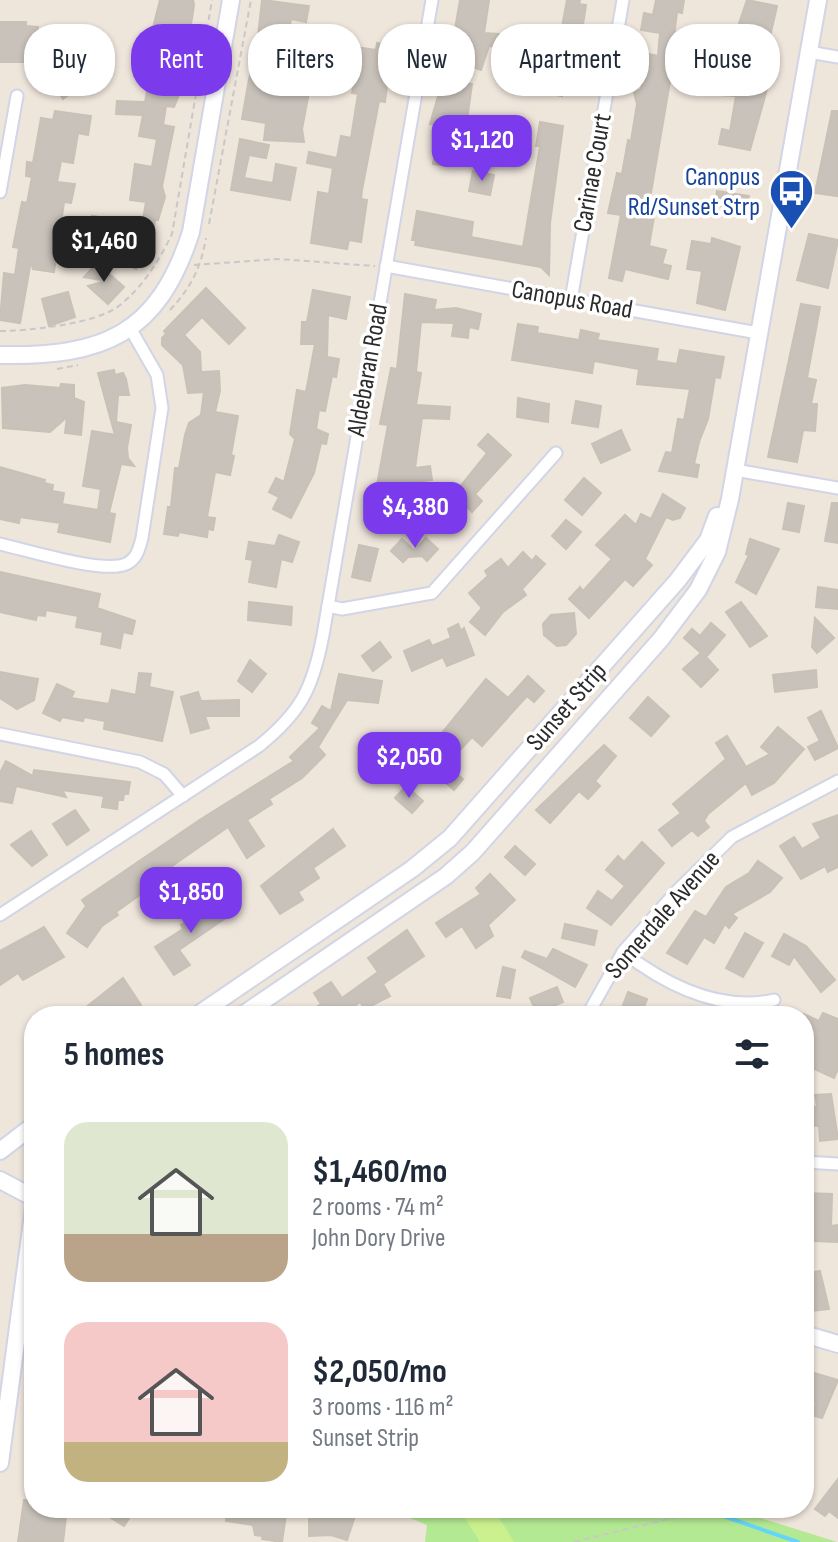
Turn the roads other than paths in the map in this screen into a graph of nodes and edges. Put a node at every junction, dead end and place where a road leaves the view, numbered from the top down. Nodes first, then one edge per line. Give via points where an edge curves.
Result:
1 (231, 0) edge
2 (432, 0) edge
3 (623, 0) edge
4 (818, 0) edge
5 (809, 52) junction
6 (838, 57) edge
7 (17, 96) dead end
8 (0, 192) edge
9 (386, 266) junction
10 (571, 300) junction
11 (130, 328) junction
12 (758, 333) junction
13 (0, 355) edge
14 (556, 453) dead end
15 (735, 470) junction
16 (838, 488) edge
17 (0, 544) edge
18 (328, 606) junction
19 (0, 734) edge
20 (838, 781) edge
21 (183, 796) junction
22 (0, 915) edge
23 (623, 952) junction
24 (774, 1000) dead end
25 (211, 1006) edge
26 (256, 1006) edge
27 (593, 1006) edge
28 (24, 1133) edge
29 (0, 1151) edge
30 (814, 1163) edge
31 (838, 1164) edge
32 (0, 1180) edge
33 (24, 1193) edge
34 (24, 1328) edge
35 (814, 1337) edge
36 (838, 1344) edge
37 (0, 1463) edge

1 - 11 street via 191,232 165,292
2 - 9 street, Aldebaran Road
3 - 10 street, Carinae Court
4 - 5 street, Sunset Strip
5 - 6 street
5 - 12 street, Sunset Strip
7 - 8 street
9 - 10 street, Canopus Road
9 - 18 street, Aldebaran Road
10 - 12 street, Canopus Road
11 - 13 street via 81,351
11 - 17 street via 157,375 162,408 136,556 108,567
12 - 15 street, Sunset Strip
14 - 18 street via 432,593 342,609
15 - 16 street
15 - 25 street, Sunset Strip via 708,540 678,580 450,838
15 - 26 street, Sunset Strip via 717,552 698,590 473,852
18 - 21 street, Aldebaran Road via 316,669 296,710 259,746
19 - 21 street via 140,762 164,774
20 - 23 street, Somerdale Avenue via 732,837
21 - 22 street, Aldebaran Road
23 - 24 street via 648,971 699,995 751,1005
23 - 27 street, Somerdale Avenue
28 - 29 street
30 - 31 street
32 - 33 street
34 - 37 street
35 - 36 street

